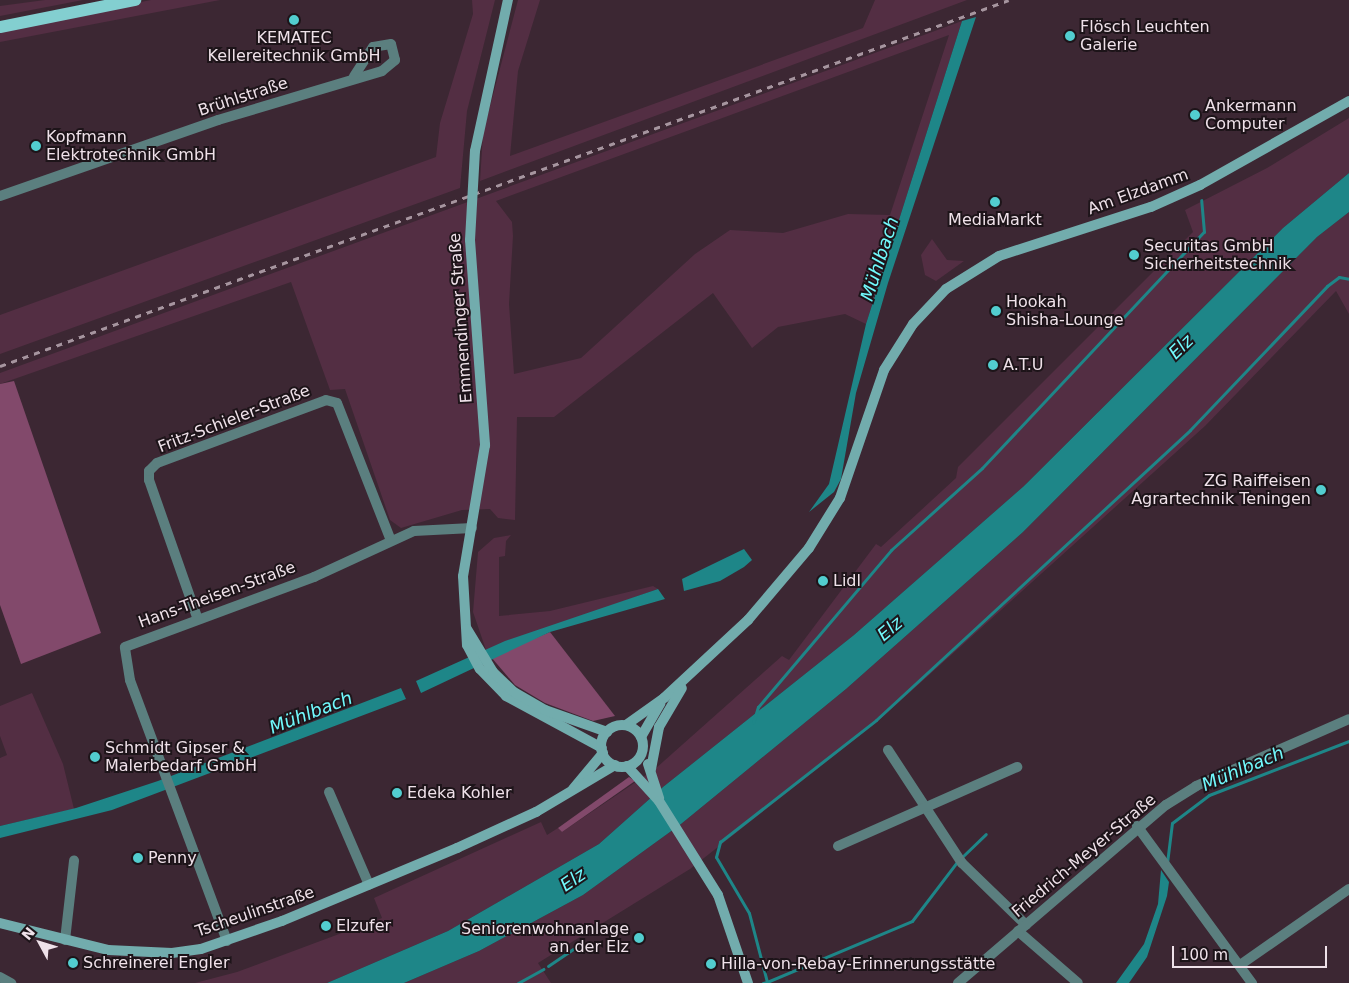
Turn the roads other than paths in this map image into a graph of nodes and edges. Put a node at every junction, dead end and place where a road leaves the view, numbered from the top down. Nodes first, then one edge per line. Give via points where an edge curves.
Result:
1 (135, 0) edge
2 (509, 2) edge
3 (0, 27) edge
4 (354, 76) dead end
5 (1349, 101) edge
6 (0, 196) edge
7 (472, 528) junction
8 (391, 541) junction
9 (197, 617) junction
10 (484, 667) junction
11 (692, 672) junction
12 (664, 698) junction
13 (1349, 719) edge
14 (626, 726) junction
15 (607, 732) junction
16 (641, 737) junction
17 (888, 750) dead end
18 (602, 751) junction
19 (642, 753) junction
20 (615, 765) junction
21 (628, 766) junction
22 (1016, 767) dead end
23 (651, 769) junction
24 (651, 782) junction
25 (572, 790) junction
26 (329, 792) dead end
27 (924, 809) junction
28 (1137, 826) junction
29 (838, 846) dead end
30 (74, 861) dead end
31 (369, 885) junction
32 (1349, 889) edge
33 (0, 923) edge
34 (1022, 928) junction
35 (65, 940) junction
36 (227, 941) junction
37 (1240, 965) junction
38 (0, 977) edge
39 (11, 983) edge
40 (748, 983) edge
41 (958, 983) edge
42 (1078, 983) edge
43 (1252, 983) edge

1 - 3 main road
2 - 7 street, Emmendinger Straße, bridge via 486,86 475,151 470,240 485,445
4 - 6 street, Brühlstraße
5 - 11 street, Am Elzdamm via 1256,157 1179,195 999,256 935,300 884,370 849,477 827,521 771,595
7 - 8 street, Hans-Theisen-Straße via 440,526
7 - 10 street, Emmendinger Straße via 463,582 467,629
8 - 9 street, Hans-Theisen-Straße via 314,577
8 - 9 street, Fritz-Schieler-Straße via 337,403 326,400 157,463 149,471 149,480
9 - 36 street, Hans-Theisen-Straße via 125,647 130,680 168,775
10 - 15 street, Emmendinger Straße via 514,692 545,710
10 - 18 street, Emmendinger Straße via 522,707
11 - 12 street
11 - 23 street via 659,727
12 - 14 street
12 - 16 street
13 - 28 street, Friedrich-Meyer-Straße via 1196,786
14 - 15 street
14 - 16 street
15 - 18 street
16 - 19 street
17 - 27 street
18 - 20 street
18 - 25 street, Tscheulinstraße
19 - 21 street
19 - 23 street
20 - 21 street
20 - 25 street, Tscheulinstraße
21 - 24 street
22 - 27 street
23 - 24 street
24 - 40 street via 659,801 728,916
25 - 31 street, Tscheulinstraße via 518,821
26 - 31 street
27 - 29 street
27 - 34 street via 960,859
28 - 34 street, Friedrich-Meyer-Straße
28 - 37 street
30 - 35 street
31 - 36 street, Tscheulinstraße
32 - 37 street
33 - 35 street, Tscheulinstraße
34 - 41 street, Friedrich-Meyer-Straße
34 - 42 street
35 - 36 street, Tscheulinstraße via 144,953 186,951
37 - 43 street
38 - 39 street via 12,980

